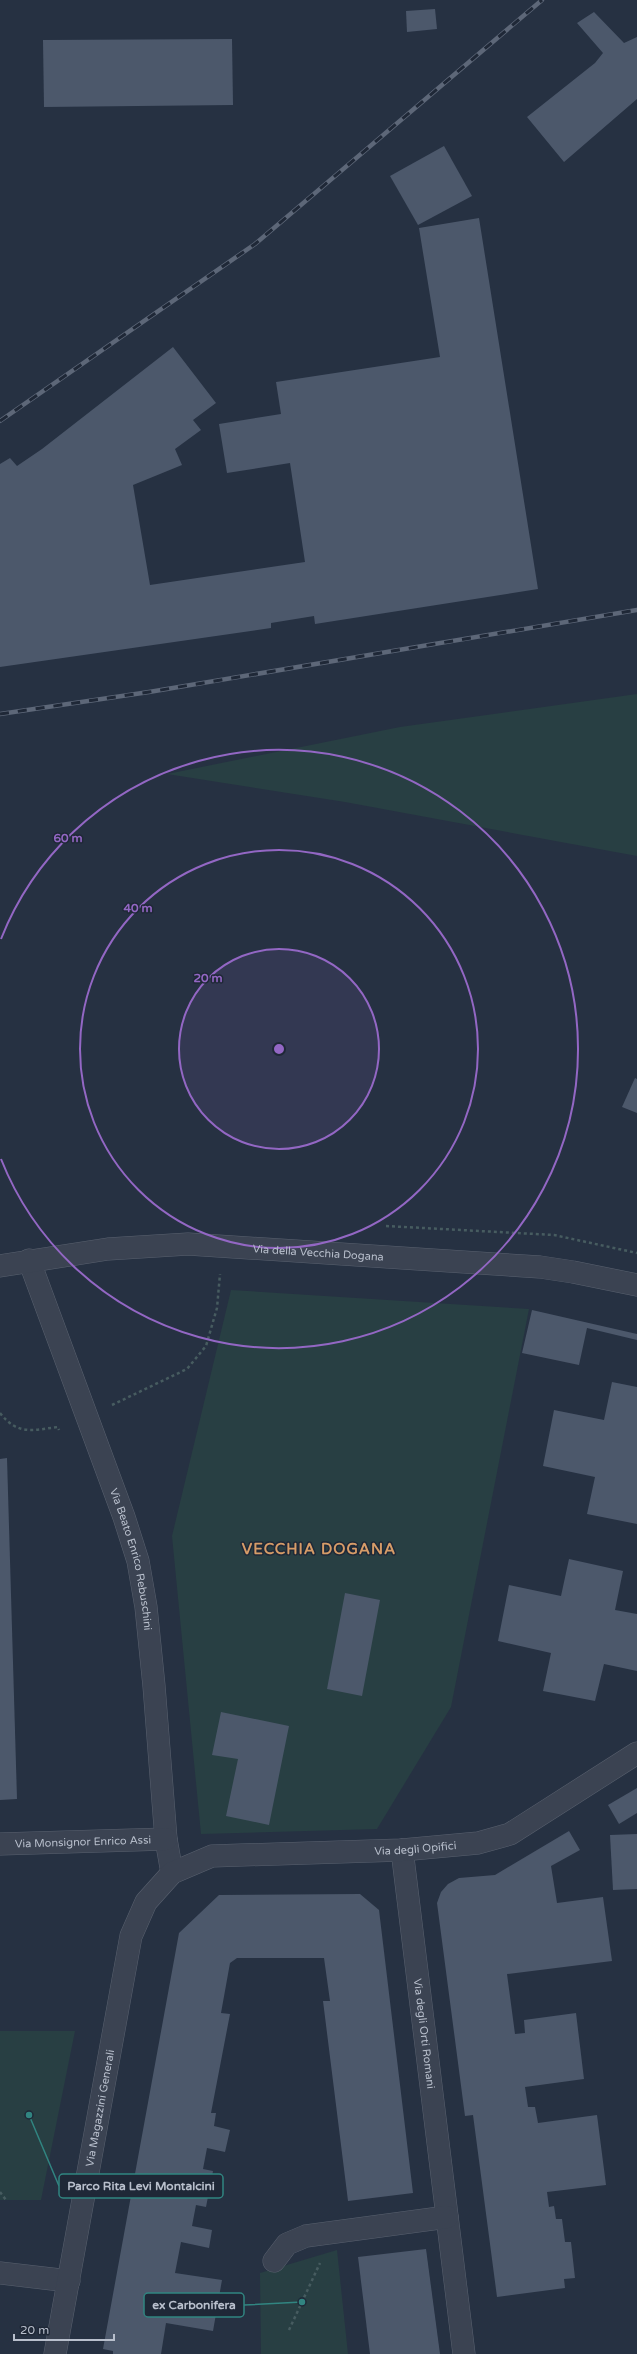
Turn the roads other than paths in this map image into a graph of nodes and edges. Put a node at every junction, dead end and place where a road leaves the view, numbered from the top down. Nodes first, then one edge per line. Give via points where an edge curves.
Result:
1 (29, 1260) junction
2 (0, 1266) edge
3 (637, 1285) edge
4 (637, 1753) edge
5 (166, 1839) junction
6 (0, 1844) edge
7 (402, 1850) junction
8 (172, 1873) junction
9 (447, 2218) junction
10 (274, 2261) dead end
11 (0, 2273) edge
12 (69, 2281) junction
13 (55, 2354) edge
14 (464, 2354) edge

1 - 2 street, Via della Vecchia Dogana
1 - 3 street, Via della Vecchia Dogana via 108,1249 188,1244 540,1267
1 - 5 street, Via Beato Enrico Rebuschini via 138,1561 146,1607 154,1686
4 - 7 street, Via degli Opifici via 510,1834 478,1844
5 - 6 street, Via Monsignor Enrico Assi
5 - 8 street, Via Beato Enrico Rebuschini
7 - 8 street, Via degli Opifici via 212,1856
7 - 9 street, Via degli Orti Romani
8 - 12 street, Via Magazzini Generali via 146,1902 131,1936
9 - 10 street via 306,2236 287,2244
9 - 14 street, Via degli Orti Romani
11 - 12 street
12 - 13 street, Via Magazzini Generali

